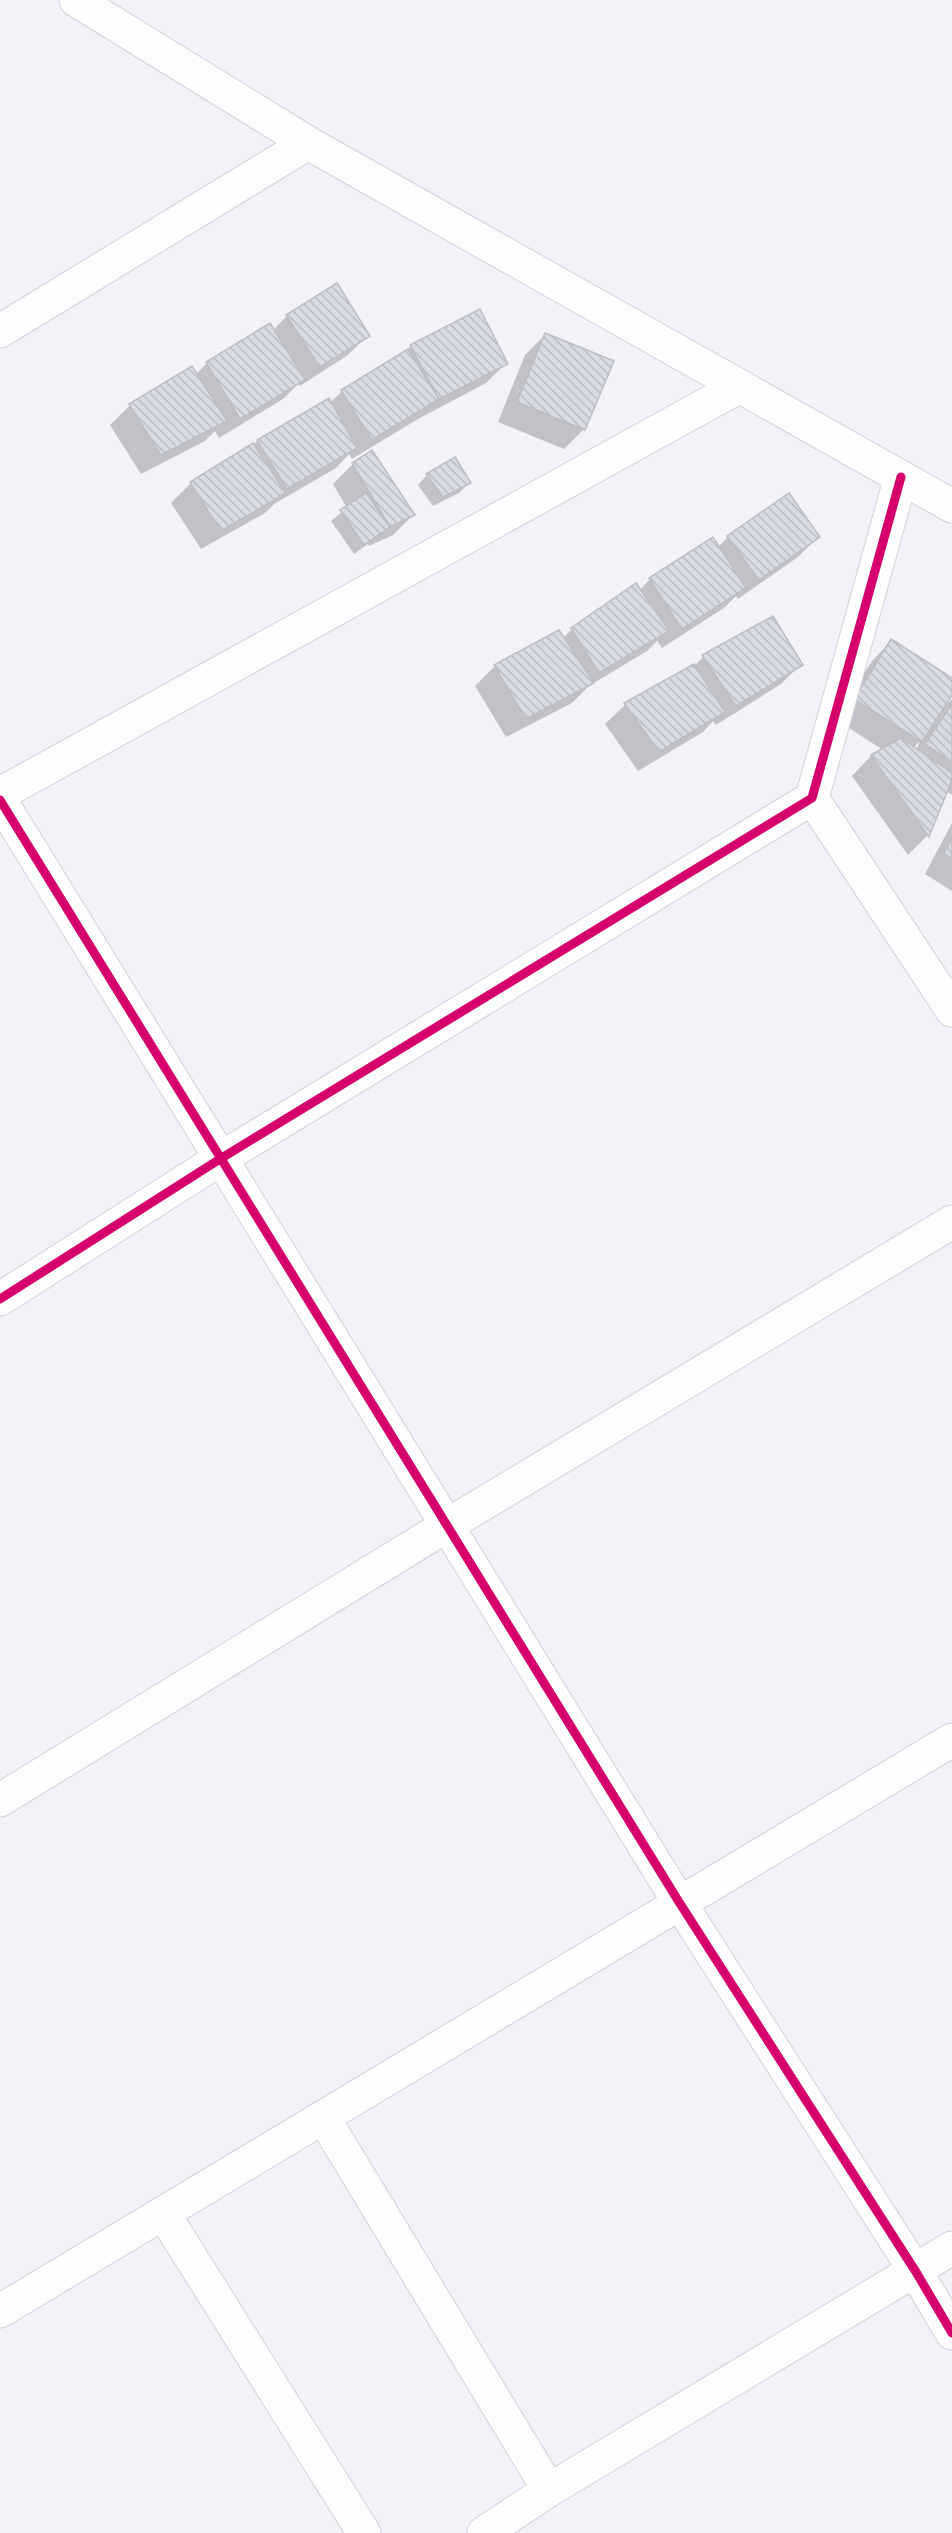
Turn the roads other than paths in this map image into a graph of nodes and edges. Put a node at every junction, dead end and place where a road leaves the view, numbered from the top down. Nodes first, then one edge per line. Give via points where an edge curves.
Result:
1 (76, 0) edge
2 (308, 143) junction
3 (0, 331) edge
4 (740, 386) junction
5 (902, 477) junction
6 (952, 506) edge
7 (0, 794) edge
8 (812, 798) junction
9 (0, 800) edge
10 (952, 1010) edge
11 (220, 1159) junction
12 (952, 1222) edge
13 (0, 1299) edge
14 (446, 1526) junction
15 (952, 1740) edge
16 (0, 1800) edge
17 (679, 1902) junction
18 (323, 2117) junction
19 (163, 2213) junction
20 (952, 2248) edge
21 (916, 2272) junction
22 (0, 2311) edge
23 (952, 2333) edge
24 (549, 2490) junction
25 (364, 2533) edge
26 (484, 2533) edge

1 - 2 street
2 - 3 street
2 - 4 street
4 - 5 street
4 - 7 street
5 - 6 street
5 - 8 street
8 - 10 street
8 - 11 street
9 - 11 street
11 - 13 street
11 - 14 street
12 - 14 street
14 - 16 street
14 - 17 street
15 - 17 street
17 - 18 street
17 - 21 street
18 - 19 street
18 - 24 street
19 - 22 street
19 - 25 street
20 - 21 street
21 - 23 street
21 - 24 street
24 - 26 street

